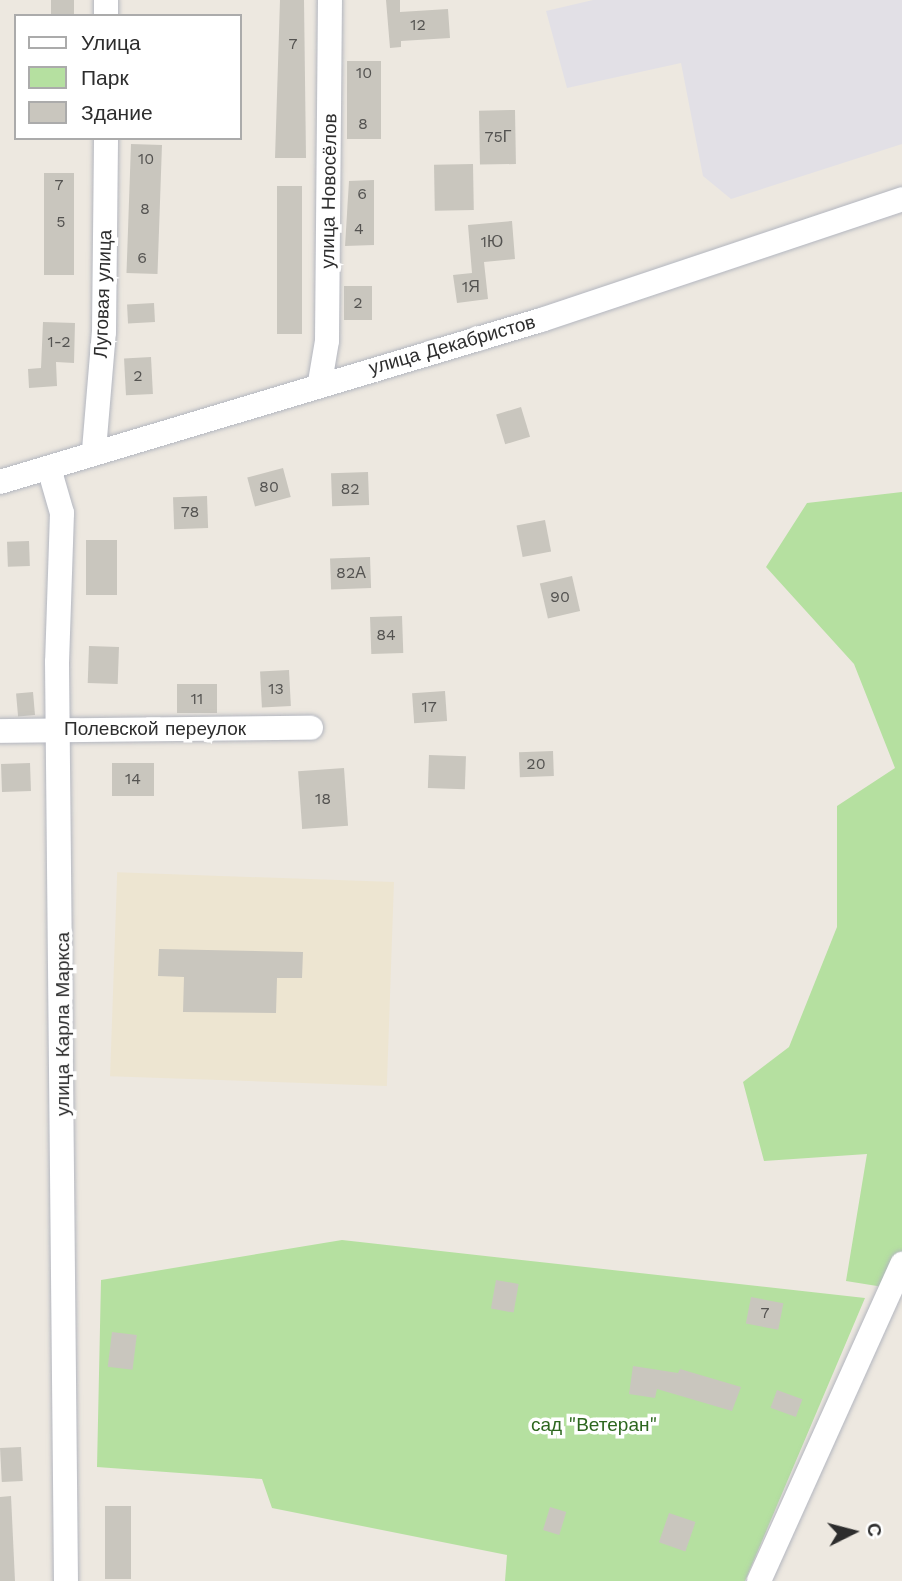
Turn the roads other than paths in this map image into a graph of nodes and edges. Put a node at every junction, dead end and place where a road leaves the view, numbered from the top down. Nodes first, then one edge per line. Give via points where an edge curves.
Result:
1 (330, 0) edge
2 (106, 140) edge
3 (902, 199) edge
4 (320, 382) junction
5 (94, 450) junction
6 (50, 468) junction
7 (0, 482) edge
8 (311, 728) dead end
9 (60, 730) junction
10 (0, 731) edge
11 (902, 1264) edge
12 (66, 1581) edge
13 (759, 1581) edge

1 - 4 street, улица Новосёлов via 327,341
2 - 5 street, Луговая улица via 104,332
3 - 4 street, улица Декабристов via 541,320
4 - 5 street, улица Декабристов
5 - 6 street, улица Декабристов
6 - 7 street, улица Декабристов
6 - 9 street, улица Карла Маркса via 62,513
8 - 9 street, Полевской переулок
9 - 10 street, Полевской переулок
9 - 12 street, улица Карла Маркса
11 - 13 street

